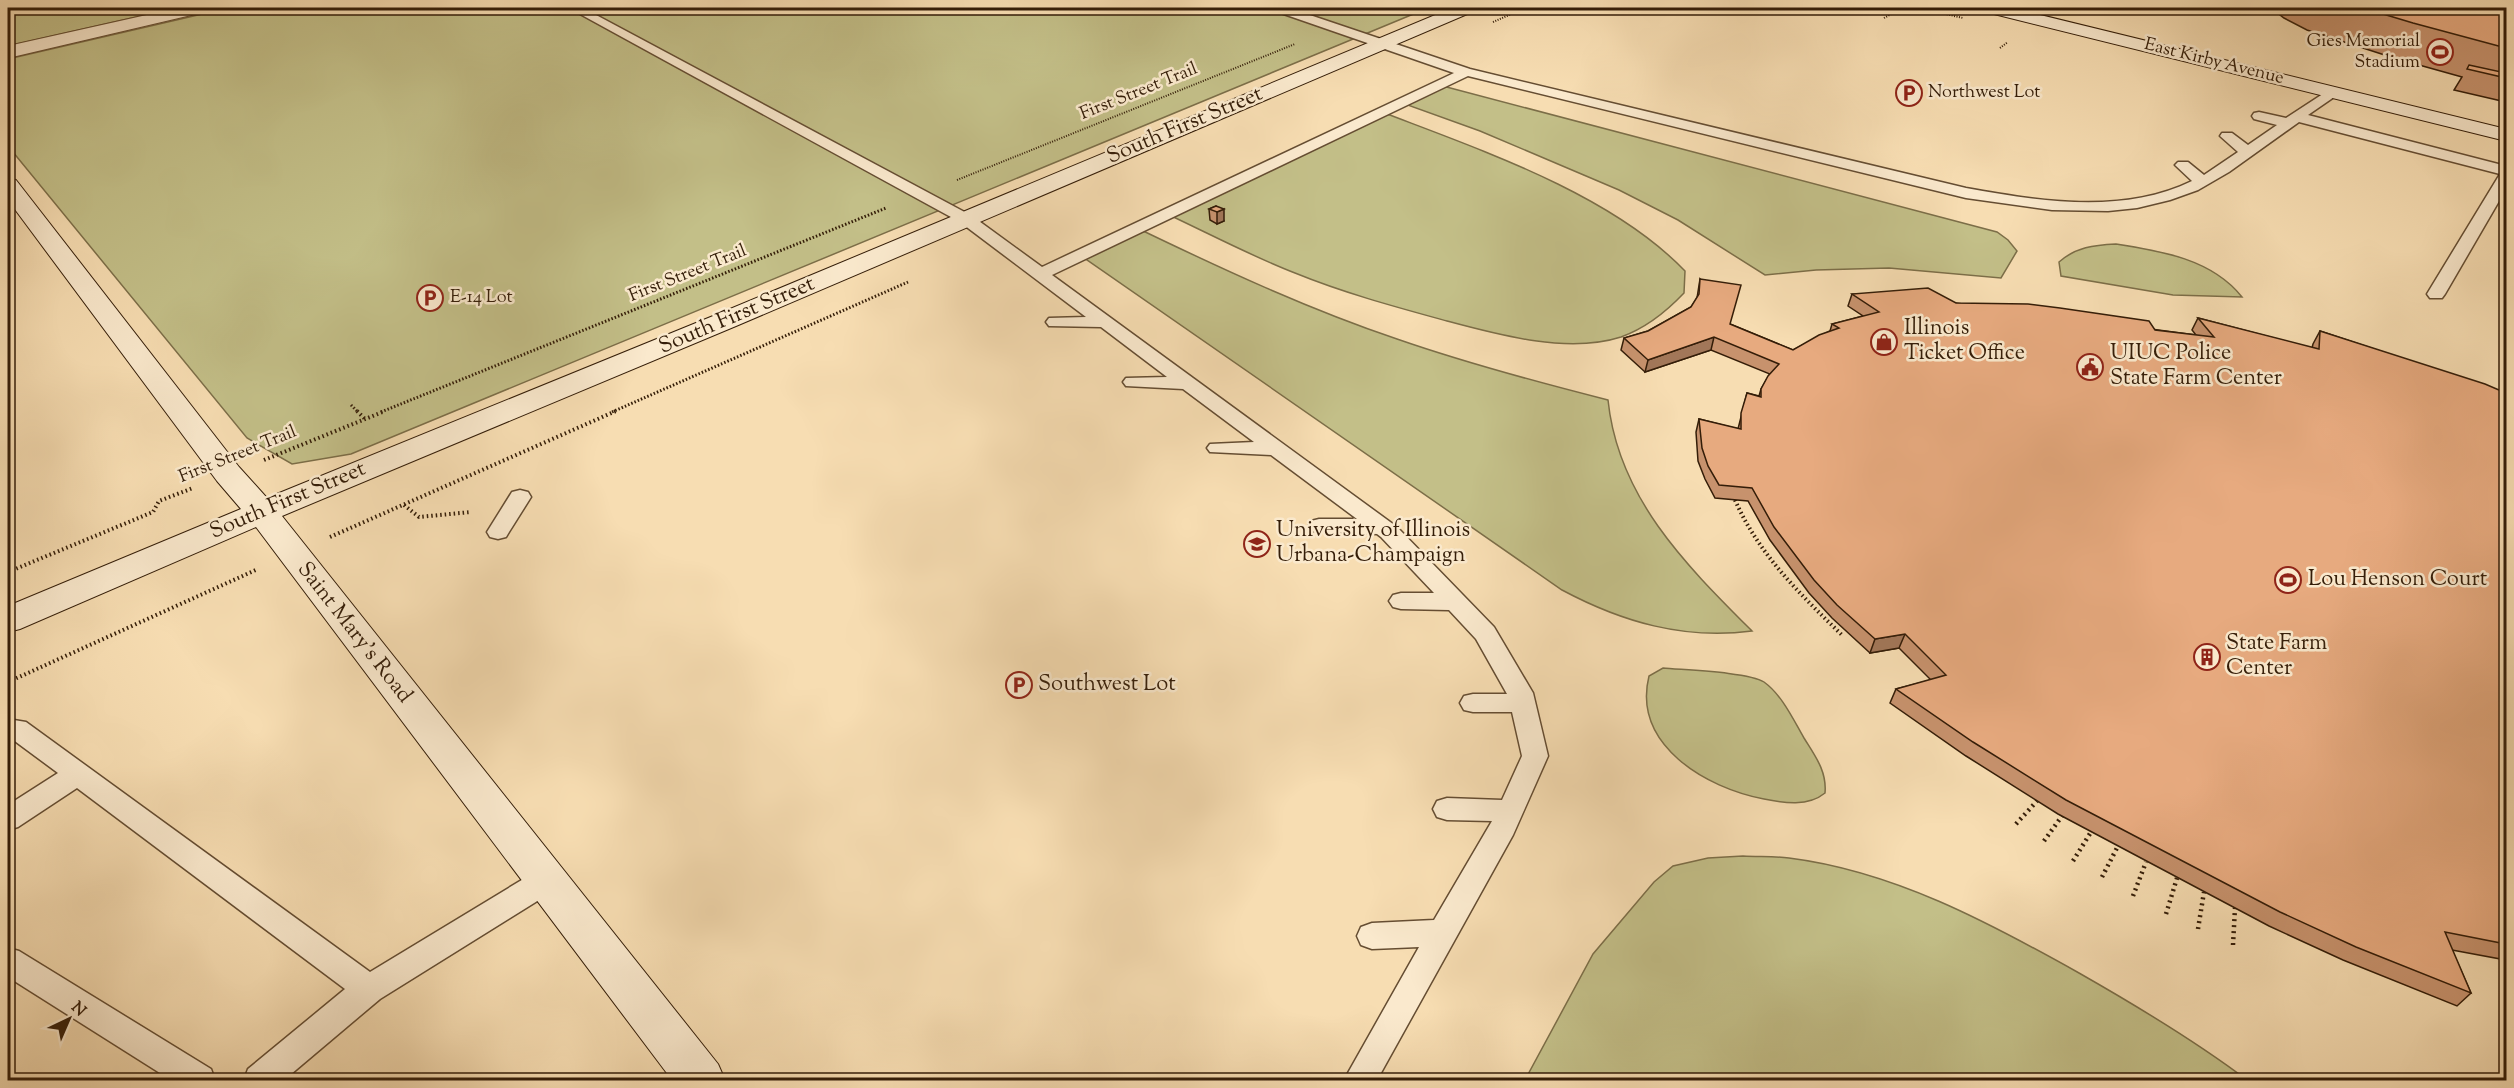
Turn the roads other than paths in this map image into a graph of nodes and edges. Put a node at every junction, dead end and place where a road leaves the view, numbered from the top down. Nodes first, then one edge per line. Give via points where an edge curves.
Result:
1 (200, 8) edge
2 (575, 8) edge
3 (1279, 8) edge
4 (1466, 8) edge
5 (1992, 8) edge
6 (1382, 43) junction
7 (8, 52) edge
8 (1466, 72) junction
9 (2332, 92) junction
10 (2259, 116) dead end
11 (2292, 120) junction
12 (1730, 124) dead end
13 (2506, 135) edge
14 (2227, 136) dead end
15 (1741, 139) junction
16 (1837, 150) dead end
17 (2248, 152) junction
18 (1849, 165) junction
19 (2183, 165) dead end
20 (2506, 171) edge
21 (1935, 174) dead end
22 (2506, 177) edge
23 (2202, 181) junction
24 (8, 185) edge
25 (1948, 189) junction
26 (2034, 189) dead end
27 (2116, 190) dead end
28 (2132, 204) junction
29 (2051, 206) junction
30 (966, 219) junction
31 (1040, 274) junction
32 (2436, 294) dead end
33 (1055, 322) dead end
34 (1104, 322) junction
35 (1132, 382) dead end
36 (1187, 383) junction
37 (1217, 448) dead end
38 (1277, 449) junction
39 (262, 512) junction
40 (1319, 526) dead end
41 (1382, 527) junction
42 (1401, 601) dead end
43 (1457, 602) junction
44 (8, 620) edge
45 (1473, 703) dead end
46 (1522, 703) junction
47 (8, 729) edge
48 (78, 774) junction
49 (1447, 810) dead end
50 (1511, 811) junction
51 (8, 819) edge
52 (545, 881) junction
53 (1443, 933) junction
54 (1372, 936) dead end
55 (8, 961) edge
56 (369, 989) junction
57 (199, 1080) edge
58 (260, 1080) edge
59 (701, 1080) edge
60 (1360, 1080) edge

1 - 7 main road
2 - 30 lane
3 - 6 lane
4 - 6 main road, South First Street
5 - 9 main road, East Kirby Avenue
6 - 8 lane
6 - 30 main road, South First Street
8 - 15 lane via 1559,89
8 - 31 lane
9 - 11 lane
9 - 13 main road, East Kirby Avenue
10 - 11 lane
11 - 17 lane
11 - 20 lane
12 - 15 lane
14 - 17 lane
15 - 18 lane
16 - 18 lane
17 - 23 lane
18 - 25 lane
19 - 23 lane
21 - 25 lane
22 - 32 lane
23 - 28 lane
24 - 39 main road, Saint Mary's Road via 228,474
25 - 29 lane
26 - 29 lane
27 - 28 lane
28 - 29 lane
30 - 31 lane
30 - 39 main road, South First Street
31 - 34 lane
33 - 34 lane
34 - 36 lane
35 - 36 lane
36 - 38 lane
37 - 38 lane
38 - 41 lane
39 - 44 main road, South First Street
39 - 52 main road, Saint Mary's Road
40 - 41 lane
41 - 43 lane
42 - 43 lane
43 - 46 lane via 1485,633
45 - 46 lane
46 - 50 lane via 1535,756
47 - 48 lane via 17,729
48 - 51 lane
48 - 56 lane
49 - 50 lane
50 - 53 lane
52 - 56 lane
52 - 59 main road, Saint Mary's Road
53 - 54 lane
53 - 60 lane
55 - 57 lane
56 - 58 lane

